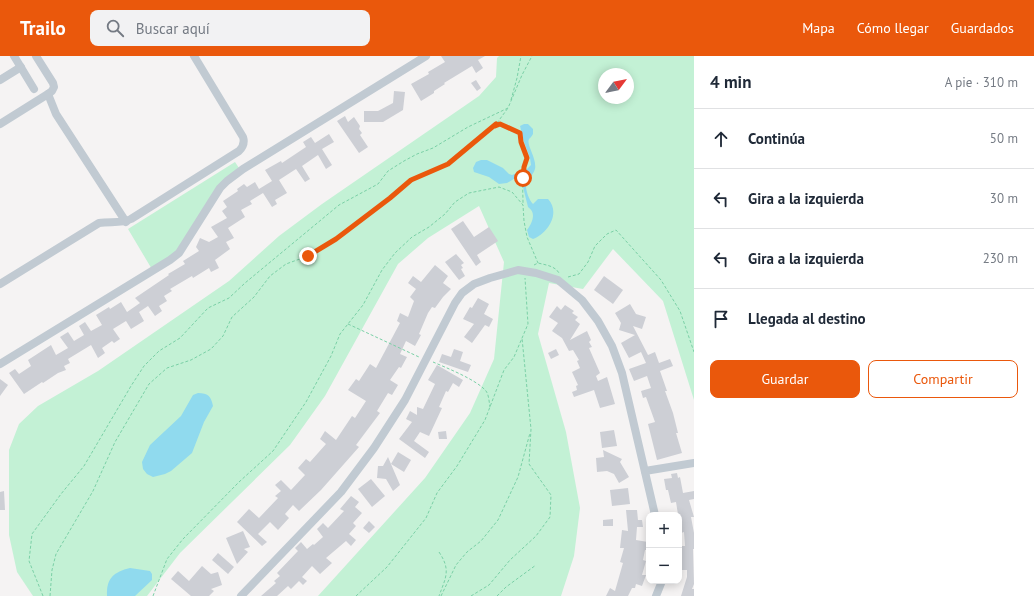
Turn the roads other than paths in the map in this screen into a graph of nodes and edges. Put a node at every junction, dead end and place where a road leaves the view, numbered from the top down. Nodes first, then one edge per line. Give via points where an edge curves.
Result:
1 (14, 56) edge
2 (36, 56) edge
3 (194, 56) edge
4 (426, 56) edge
5 (21, 67) junction
6 (0, 80) edge
7 (34, 89) dead end
8 (48, 94) junction
9 (0, 124) edge
10 (116, 208) junction
11 (126, 222) junction
12 (99, 223) junction
13 (0, 284) edge
14 (0, 364) edge
15 (694, 463) edge
16 (645, 471) junction
17 (654, 512) edge
18 (661, 584) edge
19 (241, 596) edge
20 (656, 596) edge

1 - 5 street
2 - 8 street via 53,83 54,88
3 - 11 street via 243,137 243,147
4 - 14 street via 227,180 179,253
5 - 6 street
5 - 7 street
8 - 9 street
8 - 10 street via 56,114
10 - 11 street
10 - 12 street
11 - 12 street
12 - 13 street
15 - 16 street
16 - 17 street
16 - 19 street via 622,372 612,346 582,300 558,280 536,273 518,270 490,278 474,284 462,293 455,303 405,400 341,492
18 - 20 street

